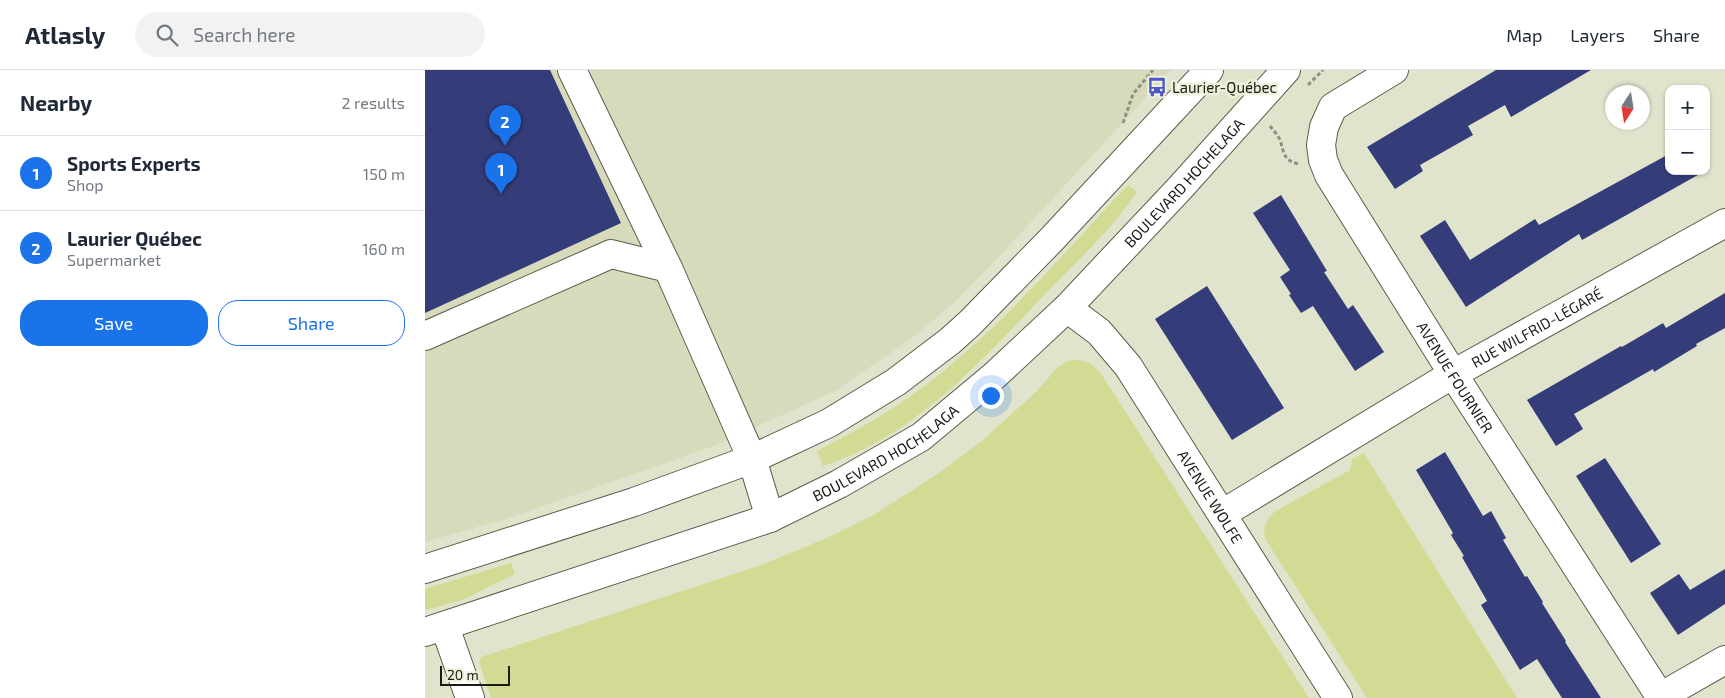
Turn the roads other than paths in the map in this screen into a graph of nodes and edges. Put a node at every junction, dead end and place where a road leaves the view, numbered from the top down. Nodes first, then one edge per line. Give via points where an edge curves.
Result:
1 (572, 70) edge
2 (1209, 70) edge
3 (1286, 70) edge
4 (1394, 70) edge
5 (1725, 223) edge
6 (668, 268) junction
7 (1067, 308) junction
8 (425, 336) edge
9 (1453, 374) junction
10 (752, 459) junction
11 (1222, 514) junction
12 (770, 518) junction
13 (425, 569) edge
14 (435, 630) edge
15 (1725, 660) edge
16 (470, 698) edge
17 (1338, 698) edge
18 (1661, 698) edge

1 - 6 main road
2 - 10 main road via 1052,239 950,341 895,382 829,423
3 - 7 main road, BOULEVARD HOCHELAGA
4 - 9 main road, AVENUE FOURNIER via 1333,107 1324,127 1323,160 1329,175
5 - 9 main road, RUE WILFRID-LÉGARÉ
6 - 8 main road via 611,254
6 - 10 main road
7 - 11 main road, AVENUE WOLFE via 1099,332 1128,366
7 - 12 main road, BOULEVARD HOCHELAGA via 994,376 921,437 839,484
9 - 11 main road, RUE WILFRID-LÉGARÉ
9 - 18 main road, AVENUE FOURNIER
10 - 12 main road
10 - 13 main road via 634,502
11 - 17 main road, AVENUE WOLFE
12 - 14 main road, BOULEVARD HOCHELAGA
14 - 16 main road
15 - 18 main road

